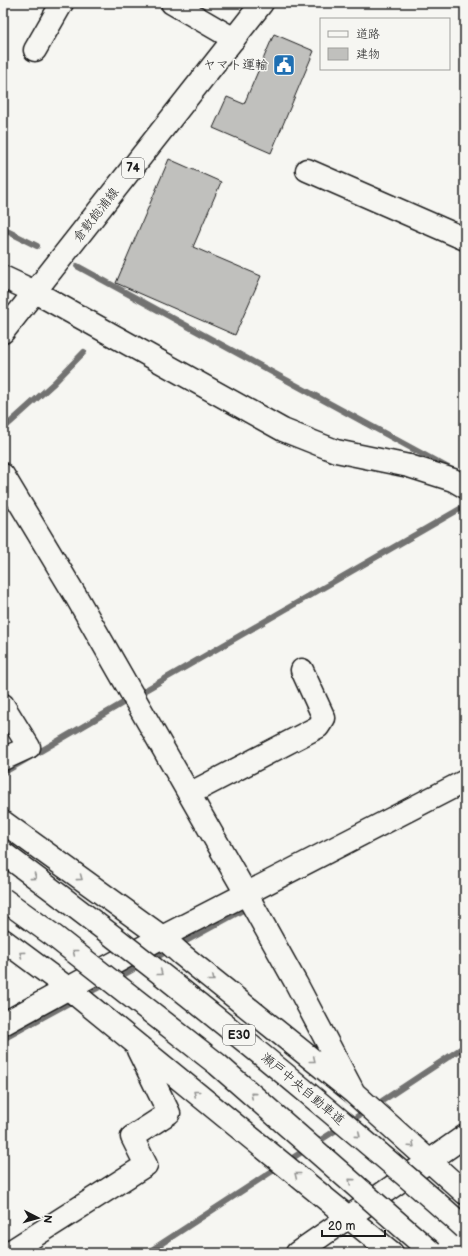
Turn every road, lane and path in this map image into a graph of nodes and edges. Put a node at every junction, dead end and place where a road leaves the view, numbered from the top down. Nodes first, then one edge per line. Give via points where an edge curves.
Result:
1 (62, 3) edge
2 (172, 3) edge
3 (262, 3) edge
4 (234, 39) junction
5 (36, 50) dead end
6 (307, 170) dead end
7 (465, 239) edge
8 (3, 277) edge
9 (35, 292) junction
10 (3, 332) edge
11 (3, 475) edge
12 (465, 487) edge
13 (302, 670) dead end
14 (3, 705) edge
15 (3, 759) edge
16 (465, 781) edge
17 (189, 794) junction
18 (3, 822) edge
19 (3, 854) edge
20 (3, 899) edge
21 (250, 901) junction
22 (3, 940) edge
23 (172, 946) junction
24 (77, 995) junction
25 (3, 1024) edge
26 (135, 1043) junction
27 (354, 1093) junction
28 (465, 1136) edge
29 (429, 1160) junction
30 (465, 1193) edge
31 (349, 1217) junction
32 (465, 1228) edge
33 (8, 1253) edge
34 (297, 1253) edge
35 (392, 1253) edge
36 (432, 1253) edge

1 - 5 main road
2 - 4 main road
3 - 4 main road, 倉敷飽浦線 / 74
4 - 9 main road, 倉敷飽浦線 / 74
6 - 7 main road
8 - 9 main road
9 - 10 main road, 倉敷飽浦線 / 74
9 - 12 main road via 283,430 336,451 409,466 453,480
11 - 17 main road
13 - 17 main road via 324,718 318,727
14 - 15 main road via 29,747
16 - 21 main road
17 - 21 main road
18 -> 23 main road
19 -> 32 main road, 瀬戸中央自動車道 / E30, bridge via 77,908 243,1038
36 -> 20 main road, E30, bridge via 217,1064
21 - 23 main road
21 - 27 main road
24 -> 22 main road
23 - 24 main road
23 -> 27 main road
24 - 25 main road
24 - 26 main road
31 -> 26 main road
26 - 33 main road via 169,1113 132,1137 146,1165
27 -> 29 main road
28 - 29 main road
29 - 30 main road
29 - 31 main road
31 - 34 main road
31 - 35 main road

